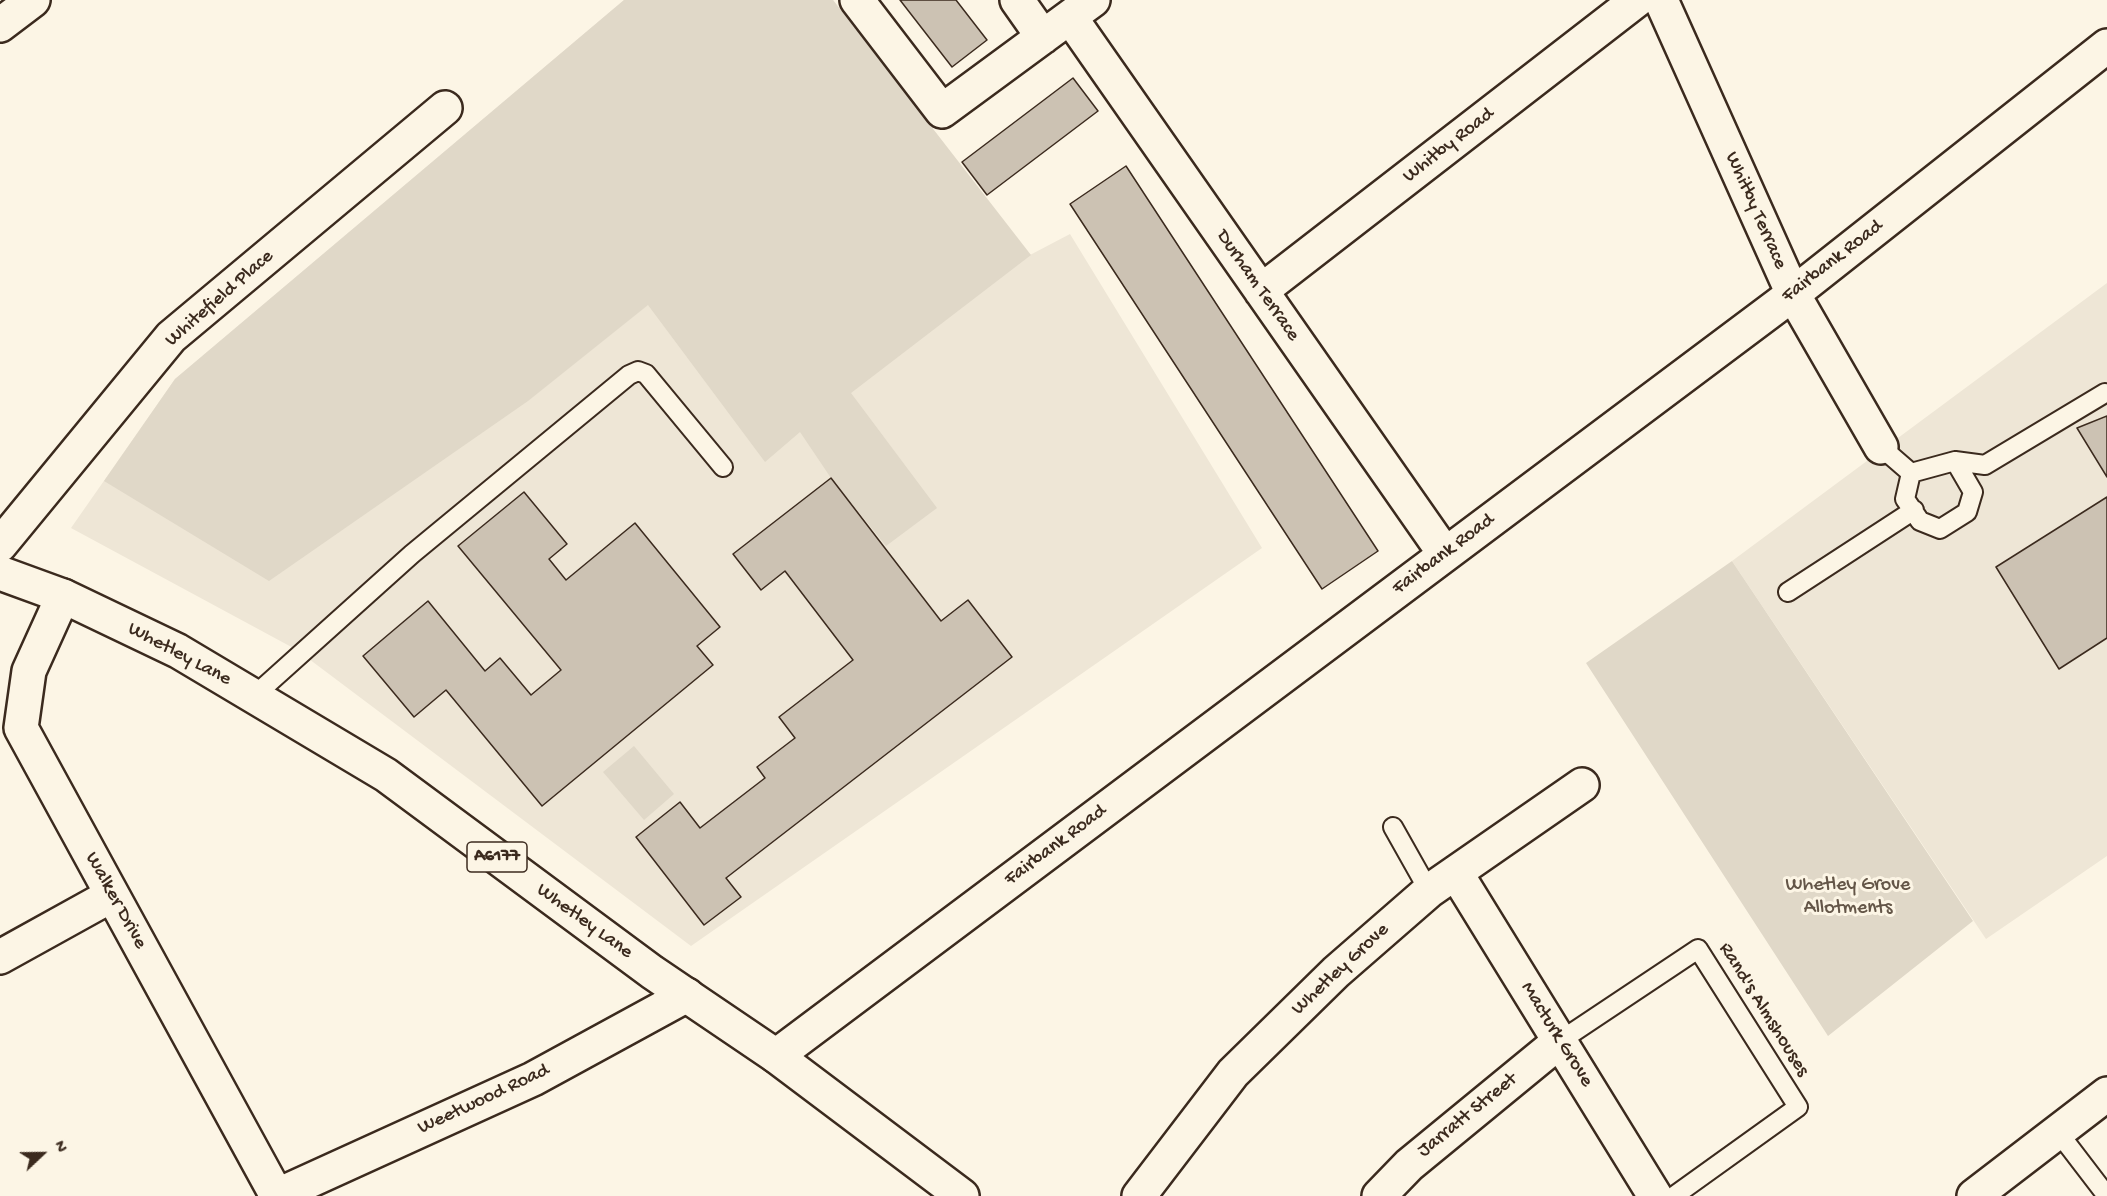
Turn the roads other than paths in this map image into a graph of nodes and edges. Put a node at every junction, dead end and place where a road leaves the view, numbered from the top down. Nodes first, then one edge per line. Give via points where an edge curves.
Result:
1 (33, 0) edge
2 (857, 0) edge
3 (1017, 0) edge
4 (1637, 0) edge
5 (1660, 0) edge
6 (1082, 9) edge
7 (0, 25) edge
8 (1043, 37) junction
9 (2107, 46) edge
10 (445, 108) dead end
11 (1261, 291) junction
12 (1792, 294) junction
13 (2105, 393) dead end
14 (1881, 447) joint
15 (1955, 461) junction
16 (723, 467) dead end
17 (1911, 473) junction
18 (1914, 510) junction
19 (0, 545) edge
20 (1445, 554) junction
21 (0, 573) edge
22 (1788, 592) dead end
23 (63, 596) junction
24 (254, 696) junction
25 (1582, 785) dead end
26 (1393, 827) dead end
27 (1456, 873) junction
28 (1429, 891) junction
29 (112, 895) junction
30 (0, 957) edge
31 (687, 995) junction
32 (1560, 1041) junction
33 (776, 1056) junction
34 (2107, 1094) edge
35 (2058, 1132) junction
36 (277, 1196) edge
37 (962, 1196) edge
38 (1139, 1196) edge
39 (1380, 1196) edge
40 (1655, 1196) edge
41 (1674, 1196) edge
42 (1974, 1196) edge
43 (2107, 1196) edge

1 - 7 street
2 - 8 street via 942,111
3 - 8 street
4 - 11 street, Whitby Road
5 - 12 street, Whitby Terrace
6 - 8 street
6 - 11 street, Durham Terrace
9 - 12 street, Fairbank Road
10 - 19 street, Whitefield Place via 171,337
11 - 20 street, Durham Terrace
12 - 14 street, Whitby Terrace
12 - 20 street, Fairbank Road
13 - 15 lane via 1985,465
14 - 17 lane
15 - 17 lane
15 - 18 lane via 1973,492 1967,512 1940,529 1920,521
16 - 24 lane via 638,370 412,554
17 - 18 lane via 1905,499
18 - 22 lane
20 - 33 street, Fairbank Road
21 - 23 street, Whetley Lane / A6177
23 - 24 street, Whetley Lane / A6177 via 178,651
23 - 29 street, Walker Drive via 29,671 21,728
24 - 31 street, Whetley Lane / A6177 via 386,775
25 - 27 street, Whetley Grove
26 - 28 lane
27 - 28 street, Whetley Grove
27 - 32 street, Macturk Grove
28 - 38 street, Whetley Grove via 1336,972 1233,1073
29 - 30 street
29 - 36 street, Walker Drive
31 - 33 street, Whetley Lane / A6177
31 - 36 street, Weetwood Road via 533,1078
32 - 39 street, Jarratt Street via 1409,1165
32 - 40 street, Macturk Grove
32 - 41 lane, Rand's Almshouses via 1698,949 1798,1107
33 - 37 street, Whetley Lane / A6177
34 - 35 street
35 - 42 street
35 - 43 lane

